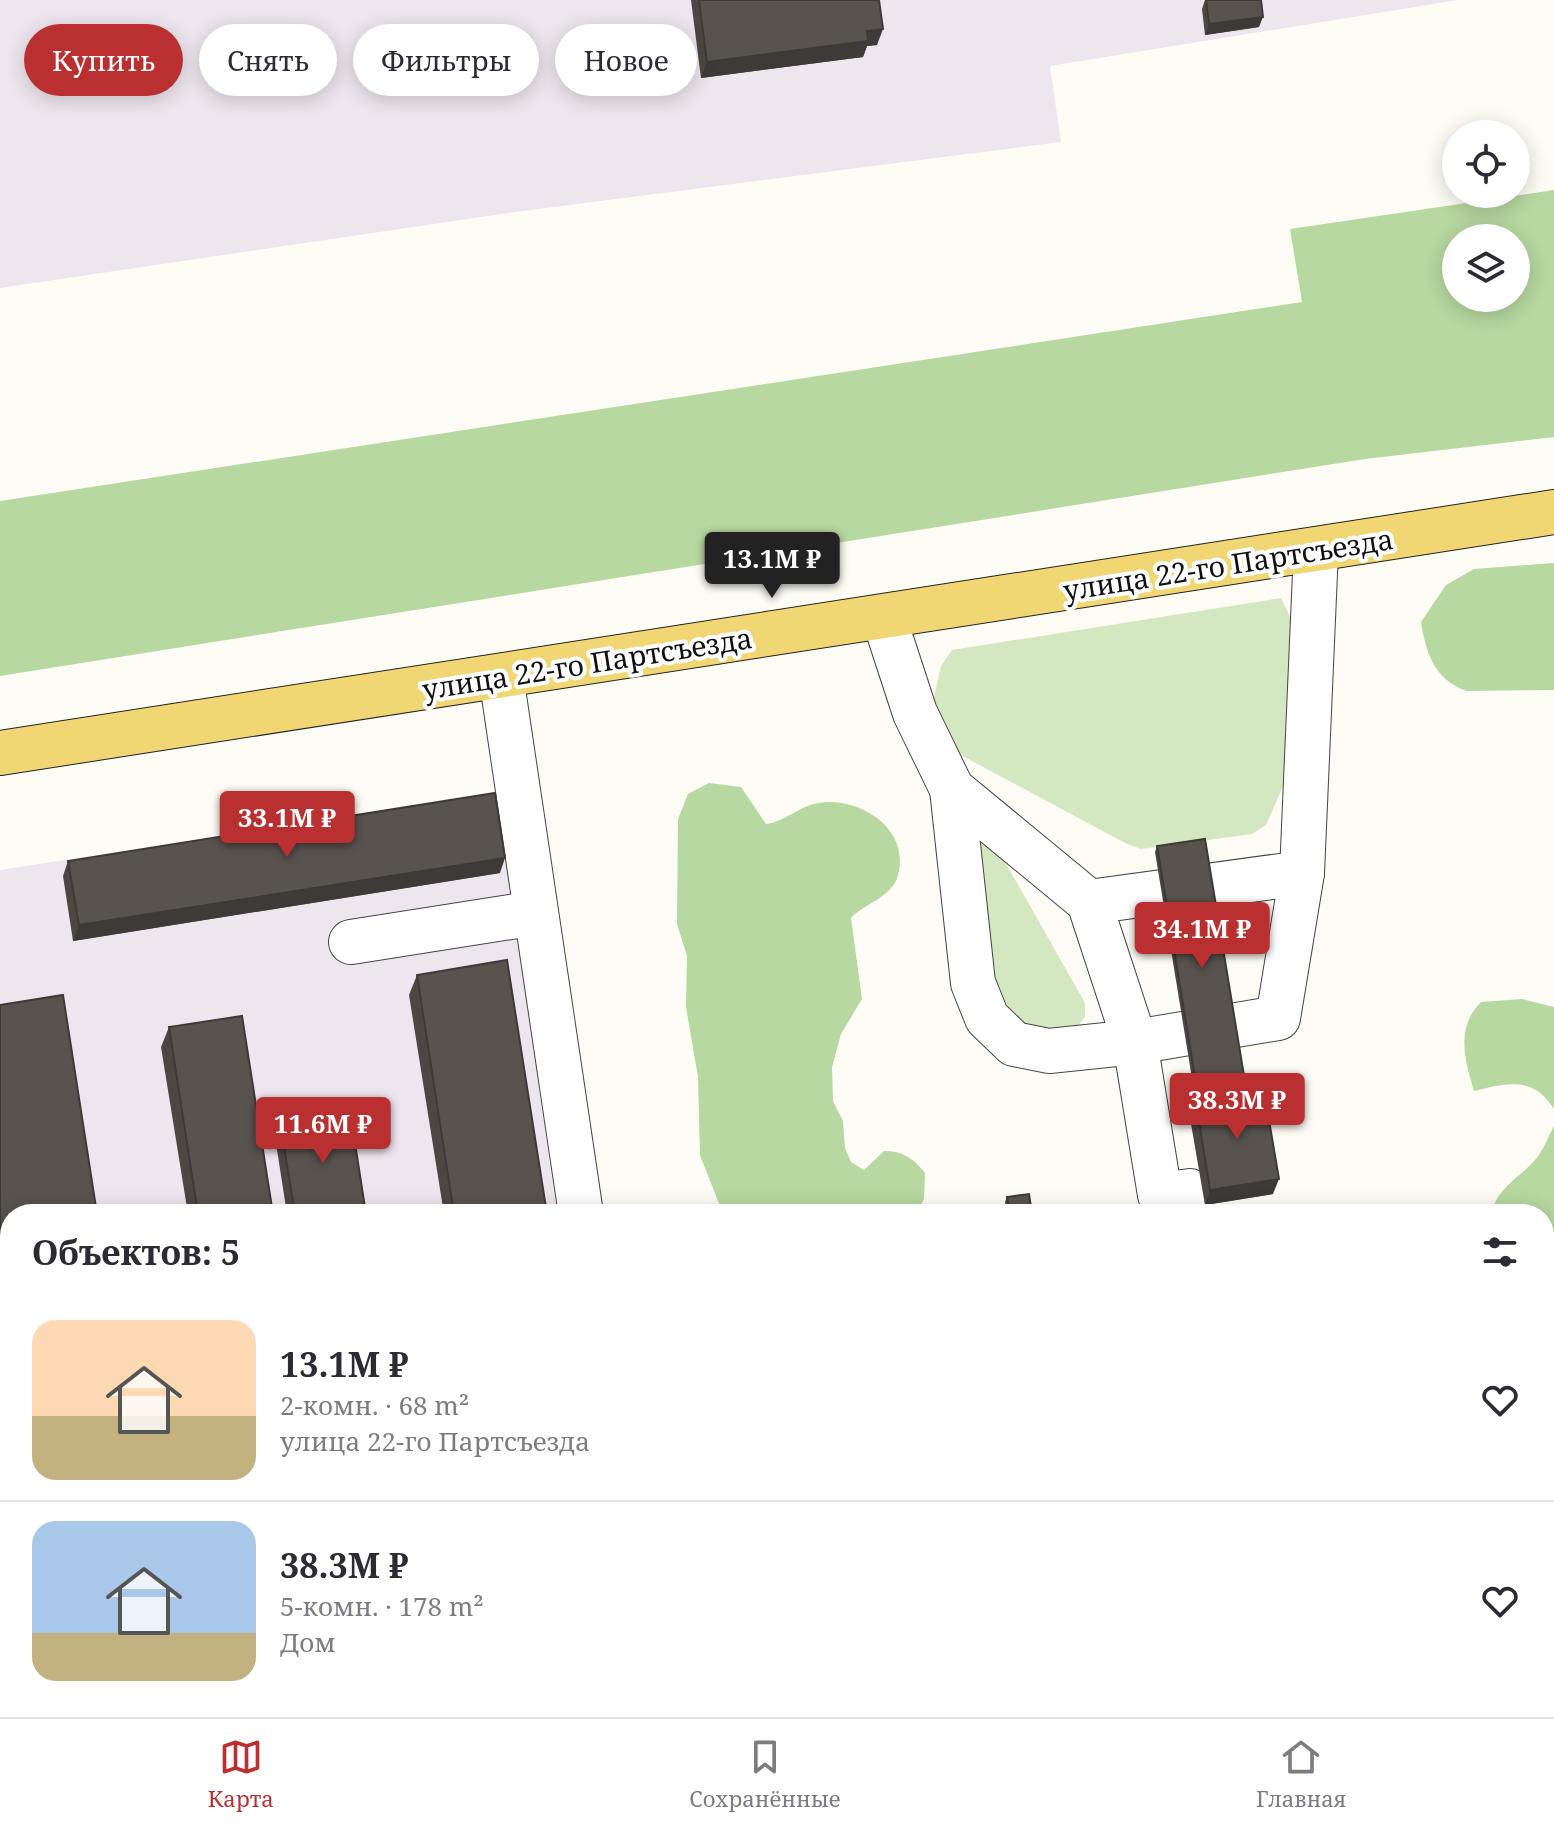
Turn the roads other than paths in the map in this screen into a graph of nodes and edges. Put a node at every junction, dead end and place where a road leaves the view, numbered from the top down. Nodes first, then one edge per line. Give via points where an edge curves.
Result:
1 (1554, 512) edge
2 (1316, 550) junction
3 (884, 618) junction
4 (501, 676) junction
5 (0, 753) edge
6 (952, 789) junction
7 (1302, 873) junction
8 (1089, 902) junction
9 (536, 913) junction
10 (351, 942) dead end
11 (1135, 1042) junction
12 (1190, 1191) dead end
13 (580, 1204) edge

1 - 2 main road, улица 22-го Партсъезда
2 - 3 main road, улица 22-го Партсъезда
2 - 7 lane
3 - 4 main road, улица 22-го Партсъезда
3 - 6 lane via 915,713
4 - 5 main road, улица 22-го Партсъезда
4 - 9 lane
6 - 8 lane
6 - 11 lane via 973,983 987,1018 1014,1044 1049,1051
7 - 8 lane
7 - 11 lane via 1278,1018
8 - 11 lane
9 - 10 lane
9 - 13 lane
11 - 12 lane via 1160,1195

